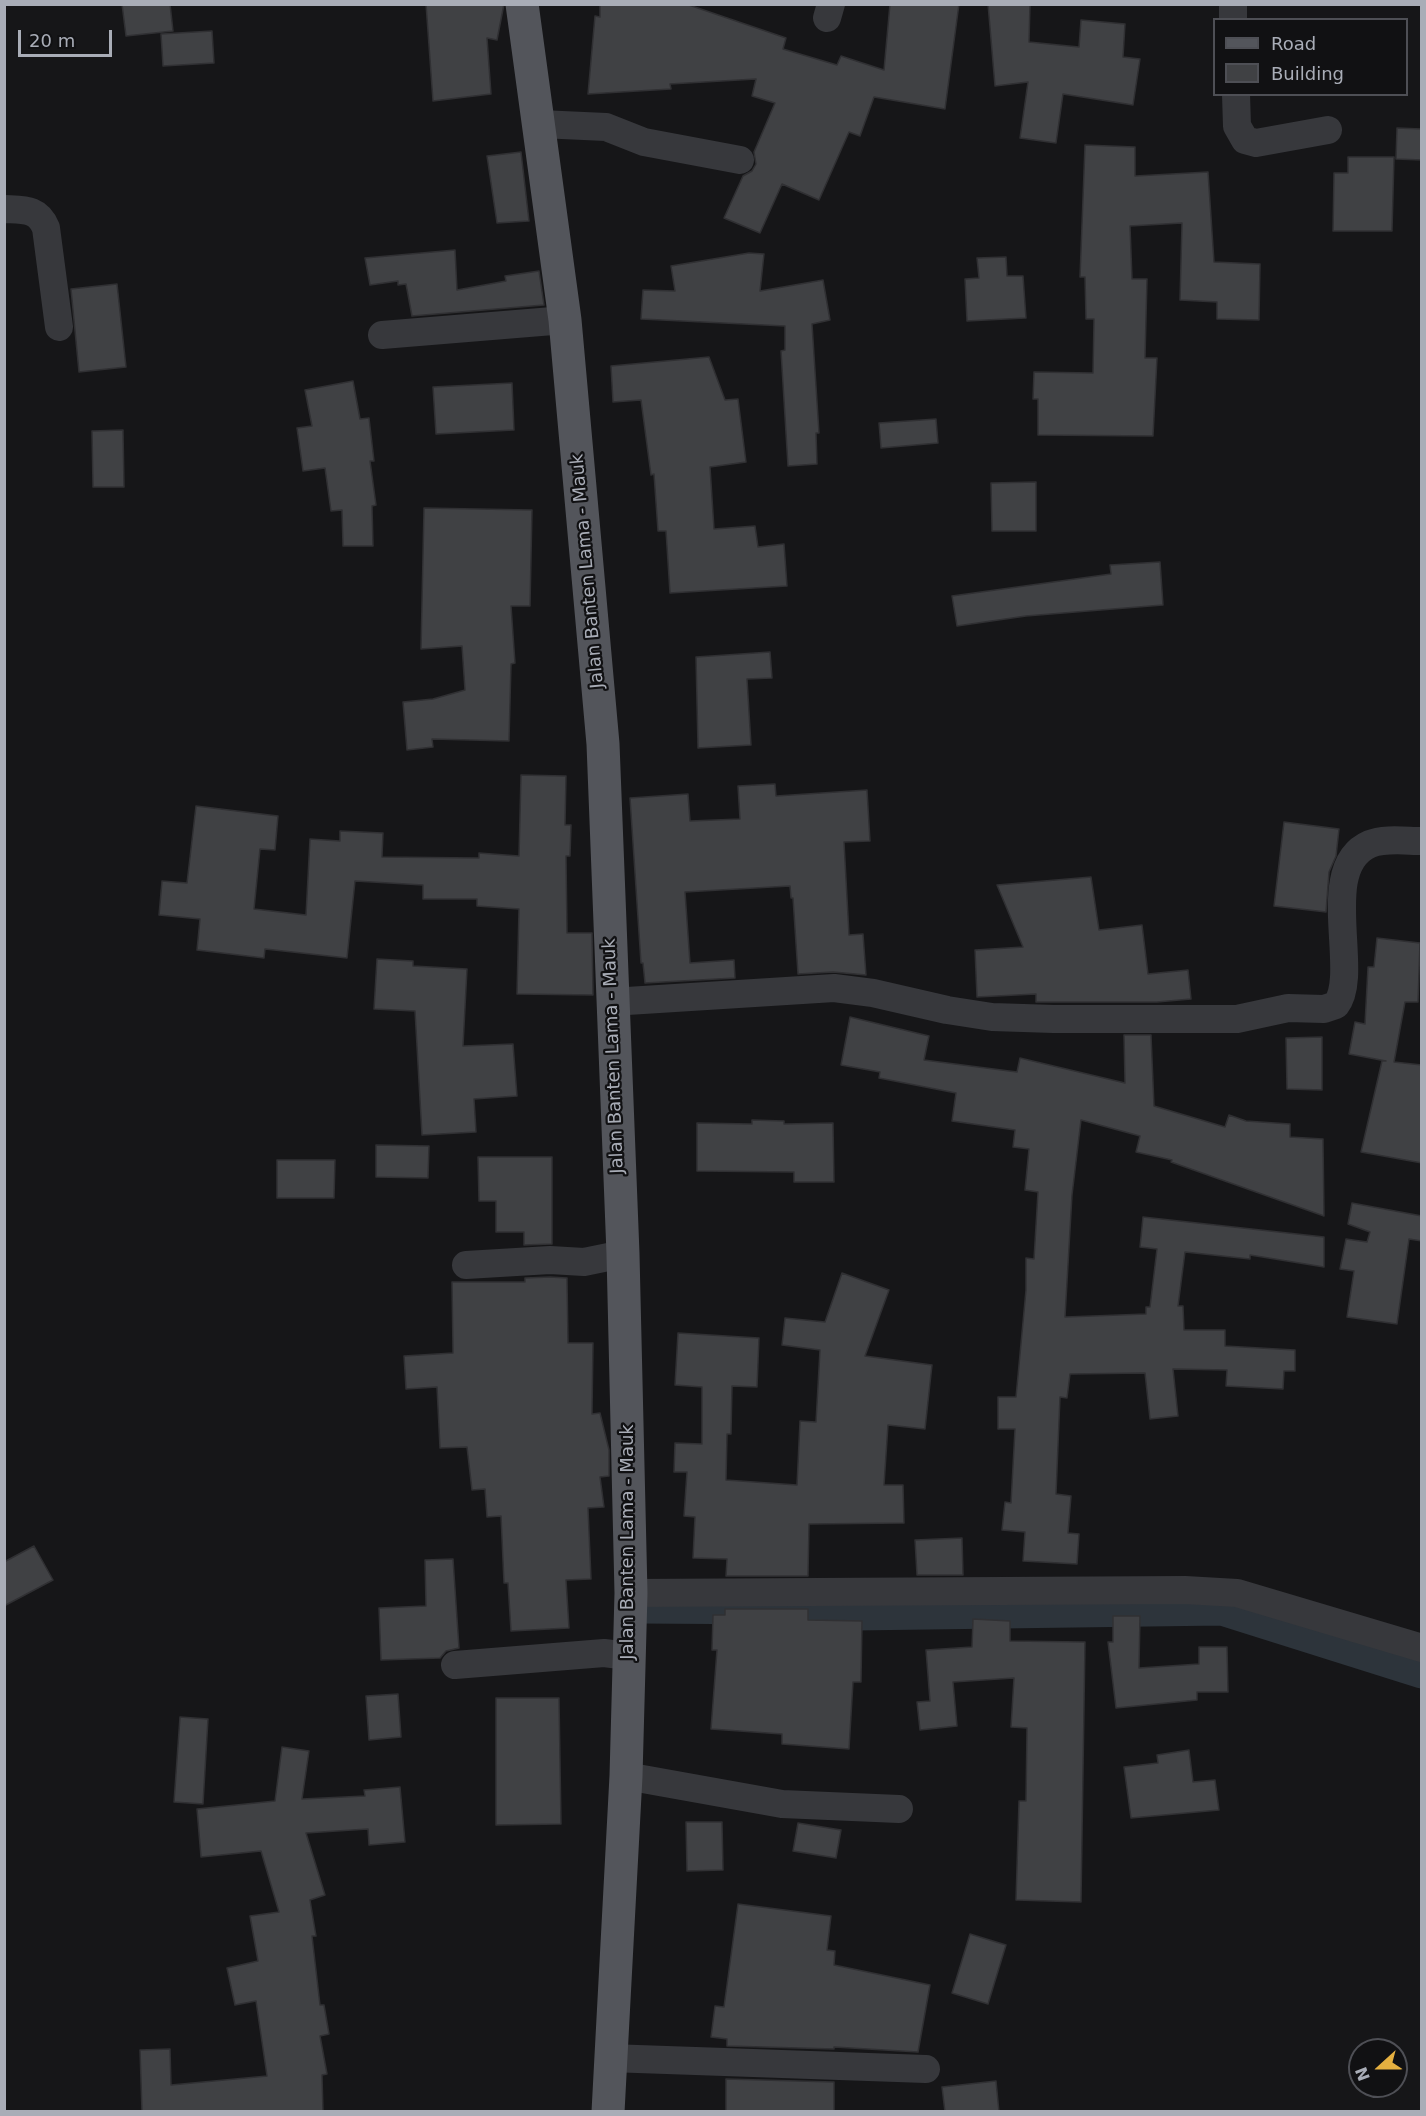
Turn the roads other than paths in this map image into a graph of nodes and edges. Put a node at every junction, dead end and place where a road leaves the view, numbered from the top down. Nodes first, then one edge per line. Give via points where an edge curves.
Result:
1 (522, 4) edge
2 (1236, 96) edge
3 (540, 124) junction
4 (1328, 130) dead end
5 (740, 160) dead end
6 (4, 209) edge
7 (565, 320) junction
8 (59, 327) dead end
9 (382, 335) dead end
10 (1422, 841) edge
11 (611, 1002) junction
12 (623, 1254) junction
13 (466, 1265) dead end
14 (631, 1593) junction
15 (1422, 1648) edge
16 (628, 1656) junction
17 (455, 1665) dead end
18 (626, 1776) junction
19 (899, 1809) dead end
20 (609, 2058) junction
21 (926, 2069) dead end
22 (608, 2112) edge

1 - 3 main road, Jalan Banten Lama - Mauk
2 - 4 street via 1237,126 1245,140 1256,143
3 - 5 street via 606,128 644,142
3 - 7 main road, Jalan Banten Lama - Mauk
6 - 8 street via 30,210 43,220
7 - 9 street
7 - 11 main road, Jalan Banten Lama - Mauk via 603,744
10 - 11 street via 1370,844 1350,863 1341,927 1344,988 1336,1005 1324,1009 1288,1008 1237,1019 992,1017 834,988
11 - 12 main road, Jalan Banten Lama - Mauk
12 - 13 street via 584,1262
12 - 14 main road, Jalan Banten Lama - Mauk
14 - 15 street via 1237,1593
14 - 16 main road, Jalan Banten Lama - Mauk
16 - 17 street via 604,1653
16 - 18 main road, Jalan Banten Lama - Mauk
18 - 19 street via 782,1804
18 - 20 main road, Jalan Banten Lama - Mauk
20 - 21 street
20 - 22 main road, Jalan Banten Lama - Mauk

